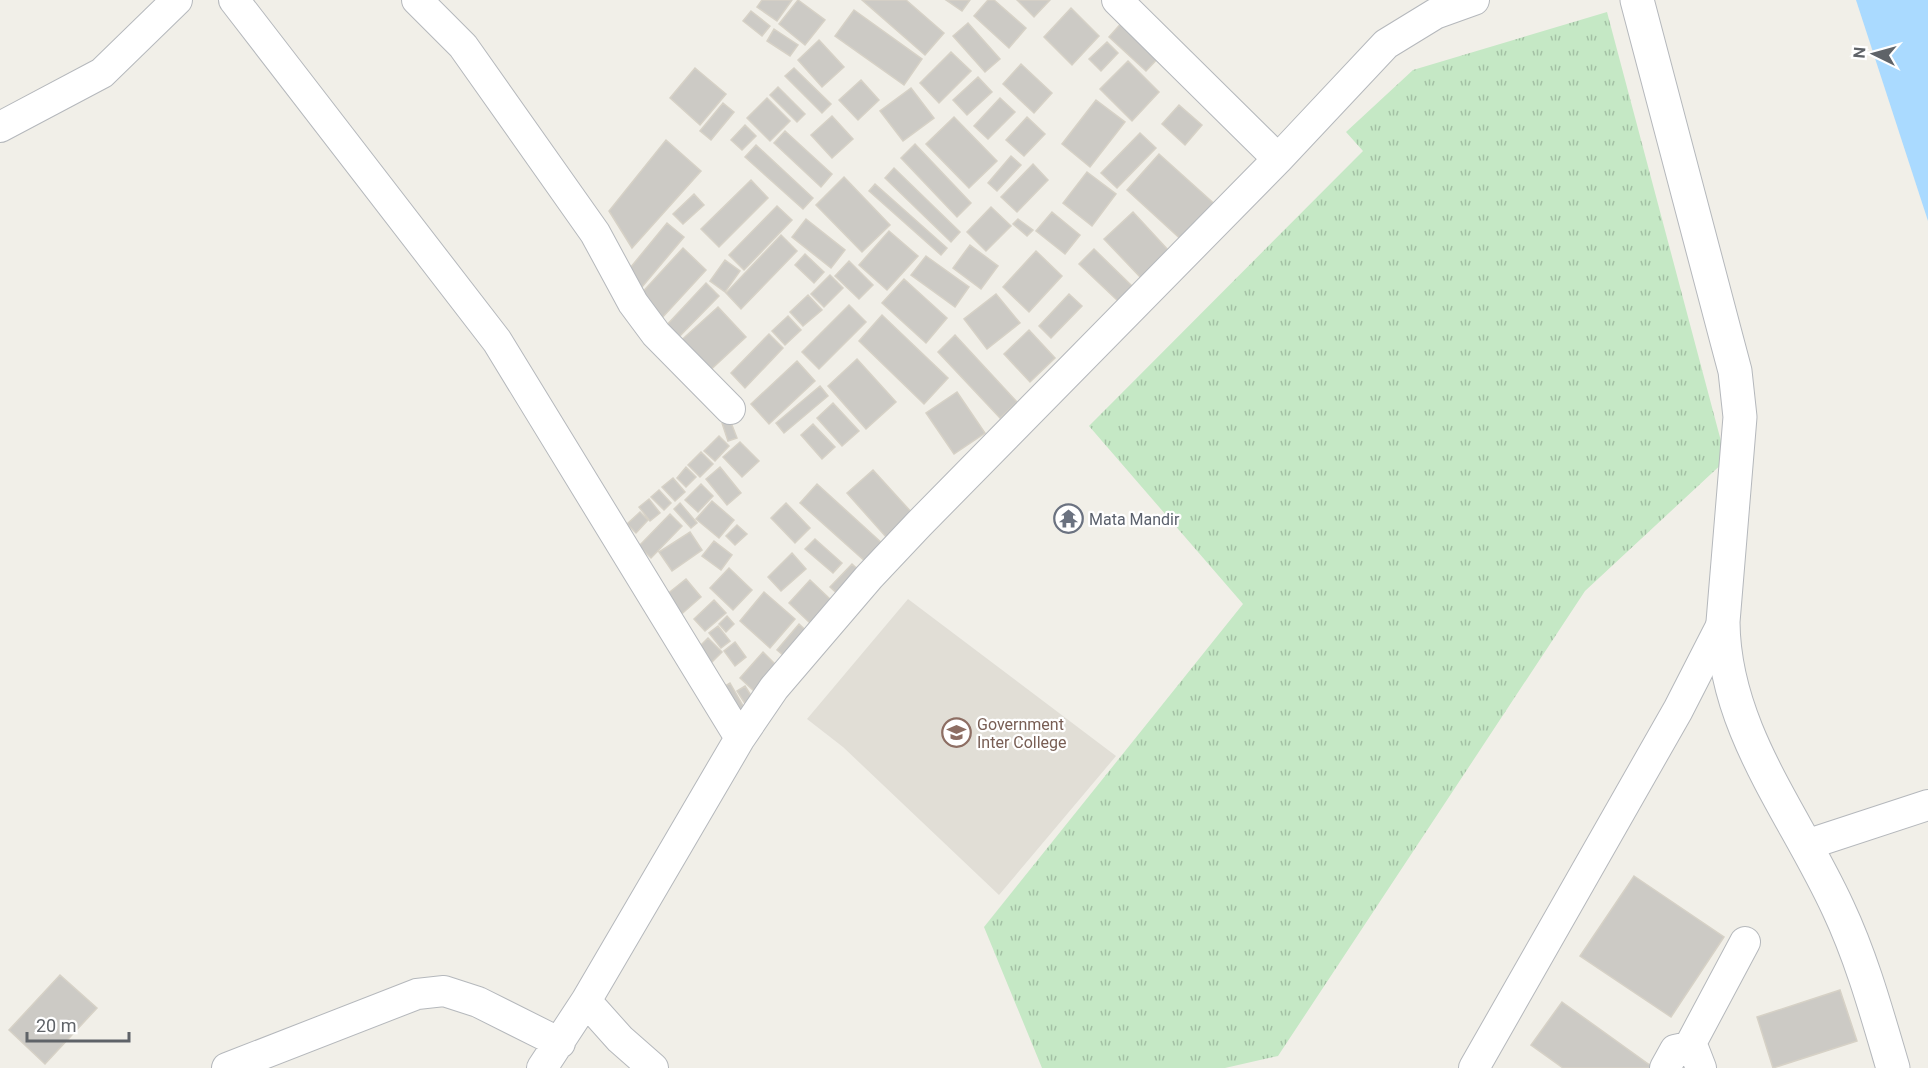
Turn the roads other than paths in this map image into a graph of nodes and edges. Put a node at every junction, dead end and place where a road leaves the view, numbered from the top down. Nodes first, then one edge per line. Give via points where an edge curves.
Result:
1 (177, 0) edge
2 (234, 0) edge
3 (417, 0) edge
4 (1117, 0) edge
5 (1474, 0) edge
6 (1637, 0) edge
7 (0, 127) edge
8 (1278, 159) junction
9 (730, 409) dead end
10 (1723, 622) junction
11 (740, 738) junction
12 (1928, 806) edge
13 (1806, 845) junction
14 (1745, 942) dead end
15 (586, 1001) junction
16 (560, 1043) junction
17 (1695, 1058) edge
18 (227, 1068) edge
19 (542, 1068) edge
20 (653, 1068) edge
21 (1474, 1068) edge
22 (1665, 1068) edge
23 (1893, 1068) edge

1 - 7 street via 102,73
2 - 11 street via 497,341
3 - 9 street via 463,46 595,233 633,303 656,334
4 - 8 street
5 - 8 street via 1435,14 1386,44
6 - 10 street via 1739,396
8 - 11 street via 868,577 774,688
10 - 13 street via 1736,709 1751,746
10 - 21 street via 1678,710
11 - 15 street
12 - 13 street
13 - 23 street via 1839,908
14 - 17 street
15 - 16 street
15 - 20 street
16 - 18 street via 478,1002 444,991 417,994
16 - 19 street
17 - 22 street via 1675,1050

